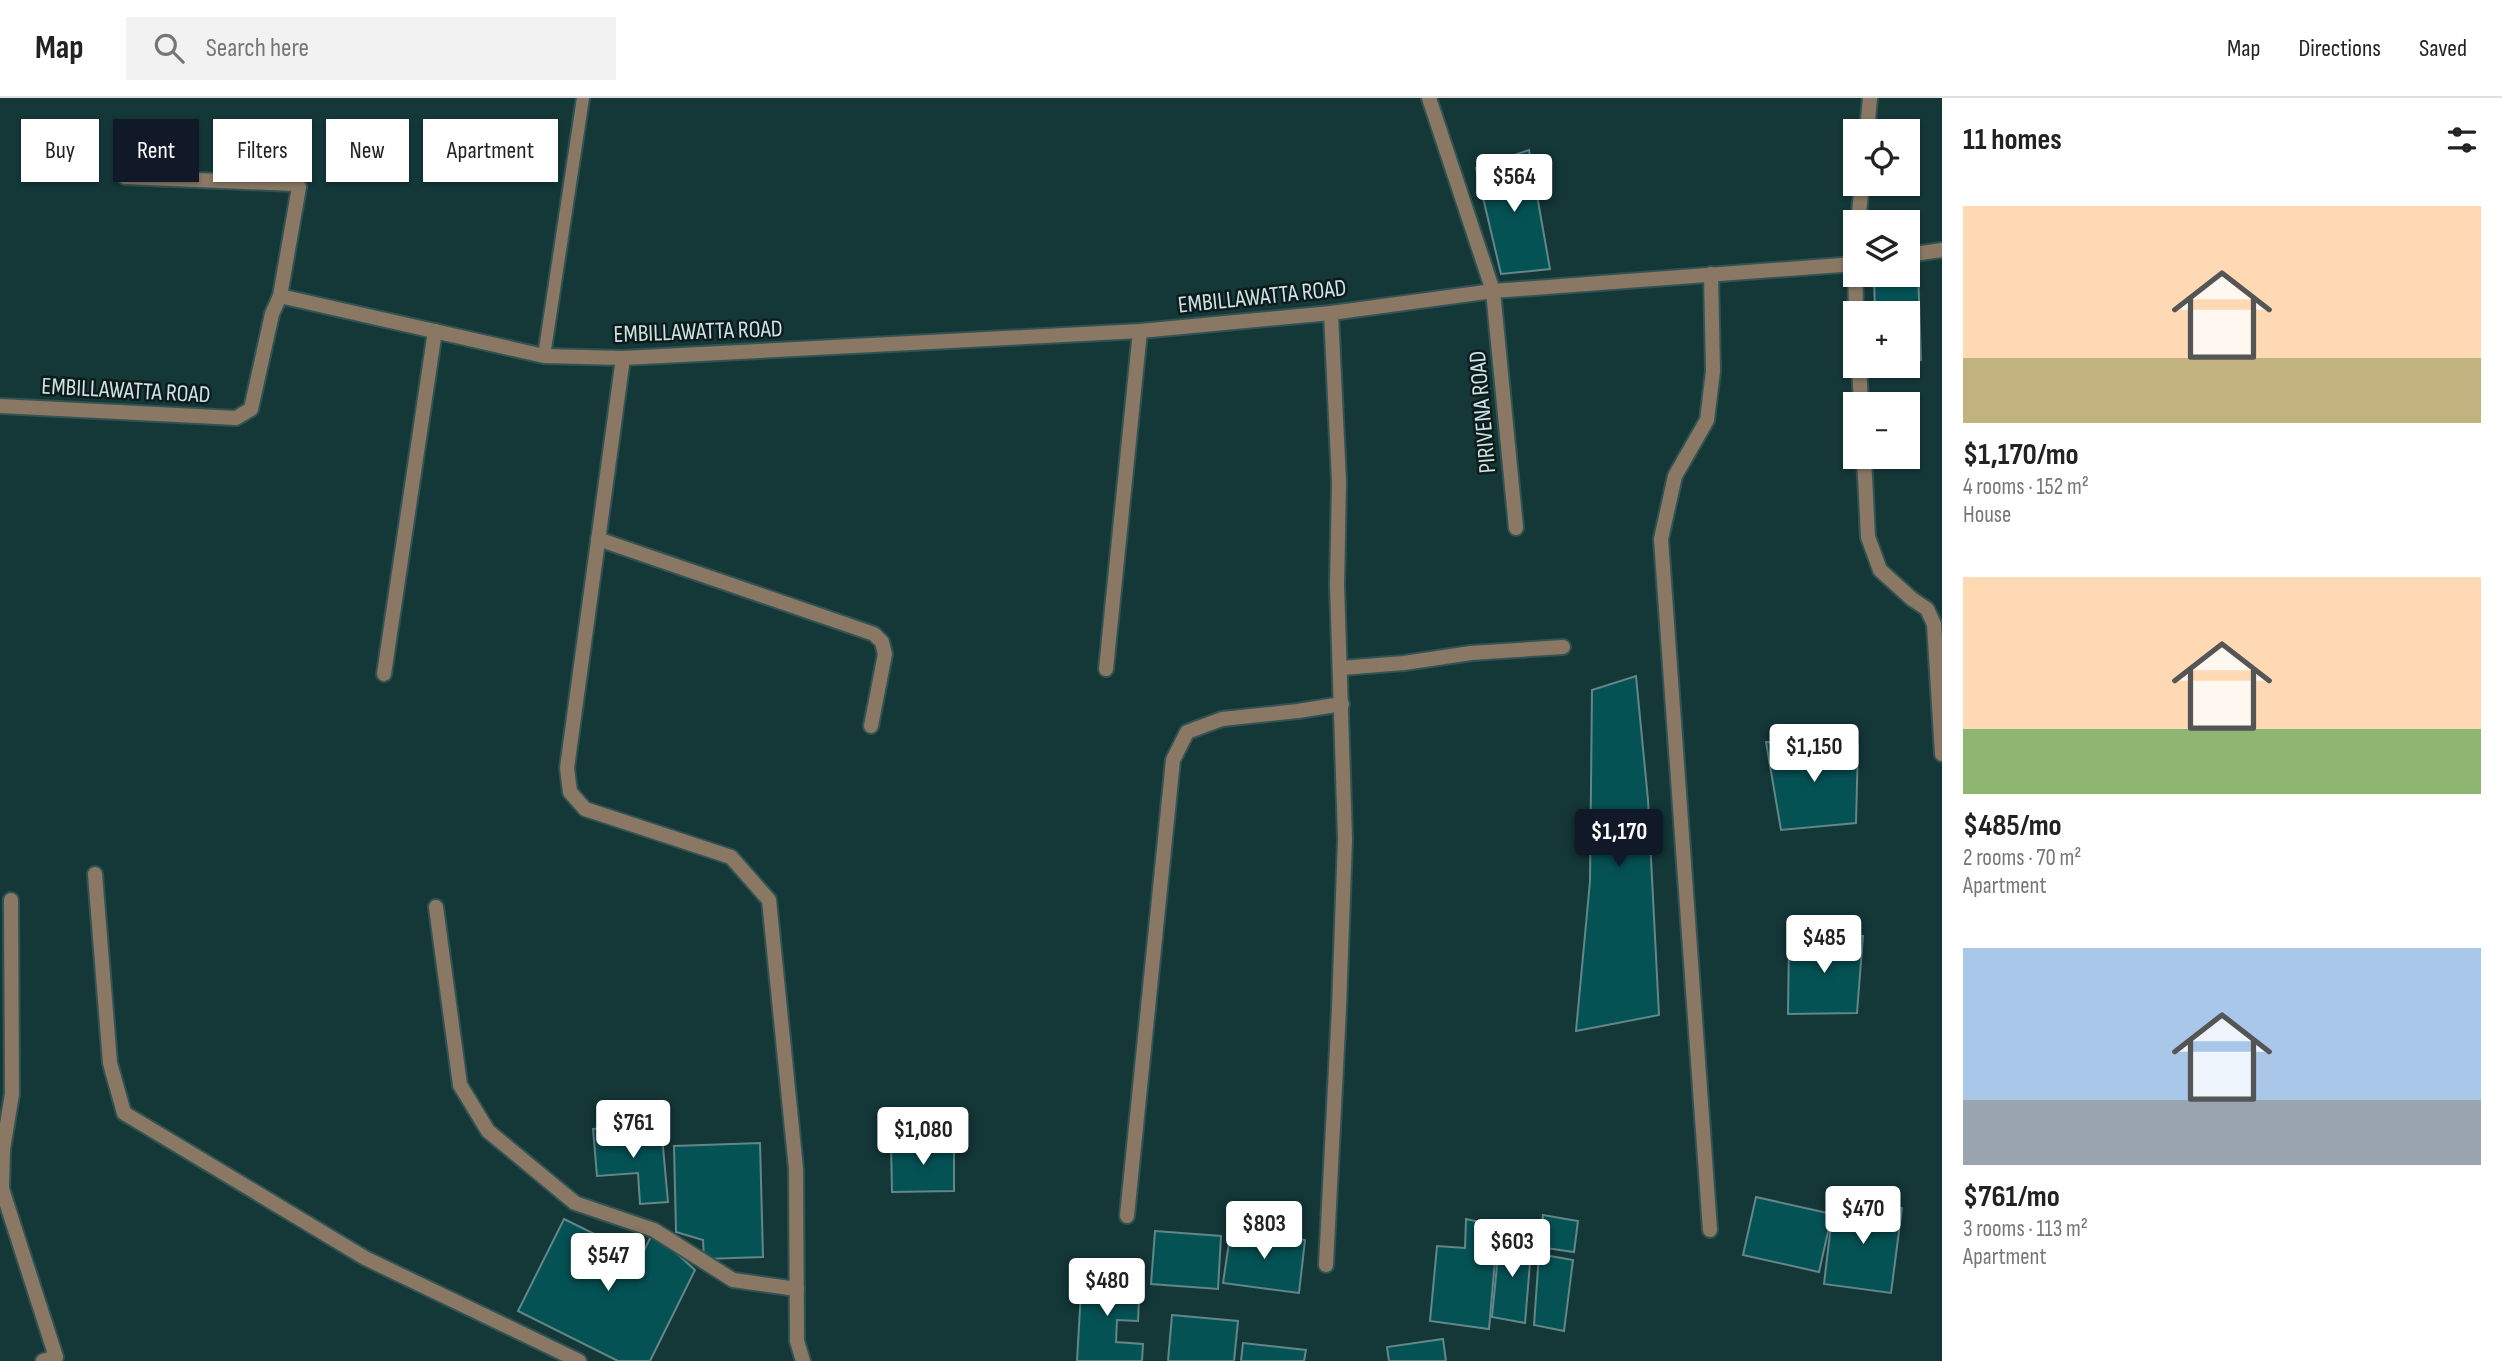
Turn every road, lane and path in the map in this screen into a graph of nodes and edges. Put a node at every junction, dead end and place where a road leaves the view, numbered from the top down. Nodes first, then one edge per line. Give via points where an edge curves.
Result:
1 (583, 98) edge
2 (1429, 98) edge
3 (1870, 98) edge
4 (1868, 119) edge
5 (199, 180) edge
6 (1942, 250) edge
7 (1920, 254) edge
8 (1843, 261) edge
9 (1711, 274) junction
10 (1493, 291) junction
11 (280, 296) junction
12 (1331, 313) junction
13 (435, 331) junction
14 (1140, 331) junction
15 (544, 356) junction
16 (623, 358) junction
17 (0, 406) edge
18 (1865, 469) edge
19 (1516, 528) dead end
20 (598, 539) junction
21 (1563, 646) dead end
22 (1106, 668) dead end
23 (1341, 668) junction
24 (384, 674) dead end
25 (1342, 704) junction
26 (871, 726) dead end
27 (1942, 754) edge
28 (95, 874) dead end
29 (10, 900) dead end
30 (436, 907) dead end
31 (1127, 1216) dead end
32 (1710, 1230) dead end
33 (1326, 1265) dead end
34 (797, 1289) junction
35 (43, 1361) edge
36 (579, 1361) edge
37 (803, 1361) edge

1 - 15 lane
2 - 10 street
3 - 4 street
5 - 11 street via 299,187
6 - 7 street
8 - 9 street, EMBILLAWATTA ROAD
9 - 10 street, EMBILLAWATTA ROAD
9 - 32 street via 1713,372 1707,420 1675,476 1661,539
10 - 12 street, EMBILLAWATTA ROAD
10 - 19 street, PIRIVENA ROAD
11 - 13 street, EMBILLAWATTA ROAD
11 - 17 street, EMBILLAWATTA ROAD via 251,409 236,418
12 - 14 street, EMBILLAWATTA ROAD
12 - 23 street
13 - 15 street, EMBILLAWATTA ROAD
13 - 24 street
14 - 16 street, EMBILLAWATTA ROAD
14 - 22 street
15 - 16 street, EMBILLAWATTA ROAD
16 - 20 street
18 - 27 street via 1868,537 1880,570 1927,609 1934,624
20 - 26 street via 874,634 885,654
20 - 34 street via 567,768 570,792 585,809 731,857 769,900 796,1169
21 - 23 street
23 - 25 street
25 - 31 street via 1222,719 1187,732 1173,760
25 - 33 street via 1346,839
28 - 36 street via 110,1063 124,1113 365,1258
29 - 35 street via 12,1094 2,1189 56,1357
30 - 34 street via 460,1085 488,1131 575,1203 654,1230 733,1280
34 - 37 street via 797,1341

